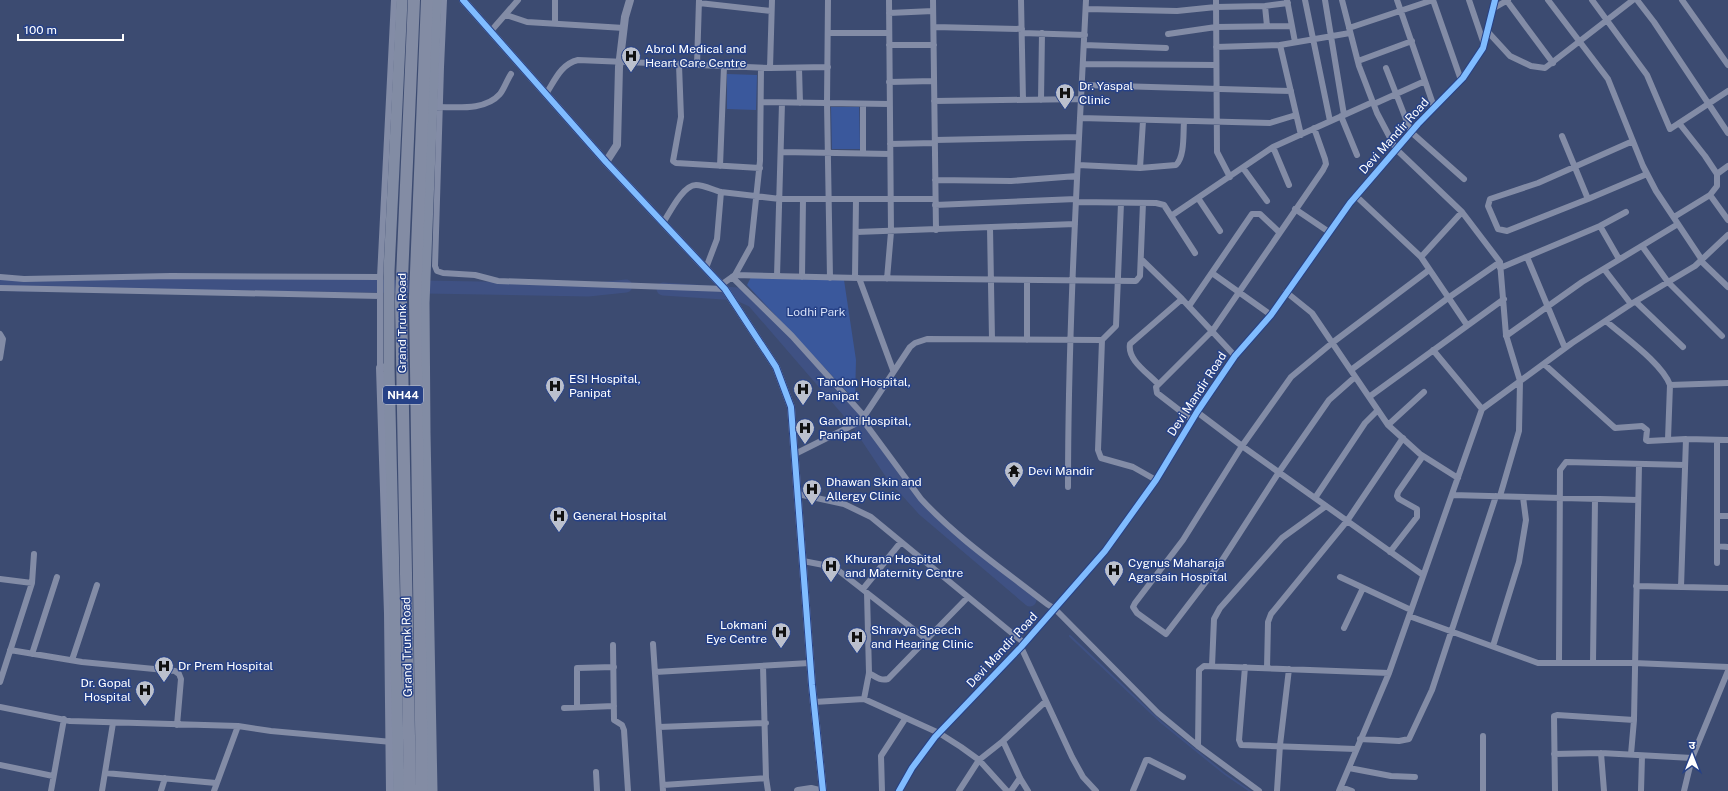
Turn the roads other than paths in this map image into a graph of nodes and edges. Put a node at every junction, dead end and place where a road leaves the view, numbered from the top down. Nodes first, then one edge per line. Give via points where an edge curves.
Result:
1 (394, 0) edge
2 (402, 0) edge
3 (414, 0) edge
4 (427, 0) edge
5 (436, 0) edge
6 (444, 0) edge
7 (463, 0) edge
8 (518, 0) edge
9 (555, 0) edge
10 (630, 0) edge
11 (772, 0) edge
12 (828, 0) edge
13 (889, 0) edge
14 (933, 0) edge
15 (1021, 0) edge
16 (1086, 0) edge
17 (1306, 0) edge
18 (1325, 0) edge
19 (1342, 0) edge
20 (1397, 0) edge
21 (1433, 0) edge
22 (1469, 0) edge
23 (1495, 0) edge
24 (1548, 0) edge
25 (1592, 0) edge
26 (1633, 0) edge
27 (1637, 0) edge
28 (1682, 0) edge
29 (699, 1) edge
30 (1287, 1) edge
31 (1507, 1) edge
32 (1216, 3) edge
33 (1265, 6) junction
34 (1494, 8) junction
35 (1086, 9) junction
36 (771, 11) junction
37 (934, 11) junction
38 (1401, 11) junction
39 (889, 13) junction
40 (506, 14) junction
41 (1607, 20) junction
42 (555, 24) junction
43 (1267, 26) junction
44 (1292, 26) junction
45 (934, 27) junction
46 (1216, 27) junction
47 (624, 28) junction
48 (1349, 30) junction
49 (491, 31) junction
50 (1022, 31) junction
51 (1488, 32) junction
52 (828, 33) junction
53 (889, 33) junction
54 (1042, 34) junction
55 (1085, 34) junction
56 (1168, 34) dead end
57 (1331, 36) junction
58 (1313, 39) junction
59 (1412, 41) junction
60 (1296, 42) junction
61 (1580, 42) junction
62 (1484, 44) junction
63 (889, 45) junction
64 (934, 45) junction
65 (1084, 45) junction
66 (1280, 45) junction
67 (1216, 47) junction
68 (1166, 48) dead end
69 (1358, 61) junction
70 (620, 62) junction
71 (1553, 63) junction
72 (679, 64) junction
73 (1083, 64) junction
74 (697, 65) junction
75 (1728, 65) edge
76 (724, 66) junction
77 (1216, 66) junction
78 (828, 67) junction
79 (761, 68) junction
80 (770, 68) junction
81 (799, 68) junction
82 (1386, 68) dead end
83 (511, 74) dead end
84 (1462, 80) junction
85 (934, 81) junction
86 (1425, 81) junction
87 (889, 82) junction
88 (1082, 86) junction
89 (1216, 89) junction
90 (1291, 91) junction
91 (1728, 91) edge
92 (546, 94) junction
93 (1396, 94) junction
94 (1081, 99) junction
95 (1023, 100) junction
96 (1041, 100) junction
97 (934, 101) junction
98 (761, 102) junction
99 (782, 103) junction
100 (800, 103) junction
101 (827, 103) junction
102 (1373, 103) junction
103 (863, 104) junction
104 (889, 104) junction
105 (1708, 104) junction
106 (435, 107) junction
107 (1434, 107) junction
108 (393, 108) junction
109 (1296, 115) junction
110 (1342, 116) junction
111 (1080, 118) junction
112 (1144, 121) junction
113 (1330, 121) junction
114 (1184, 122) junction
115 (1216, 123) junction
116 (1679, 123) junction
117 (1314, 128) junction
118 (1411, 132) junction
119 (1728, 134) edge
120 (1301, 135) junction
121 (1562, 136) dead end
122 (1080, 137) junction
123 (1633, 141) junction
124 (935, 142) junction
125 (890, 144) junction
126 (1273, 147) junction
127 (1396, 149) junction
128 (782, 152) junction
129 (828, 153) junction
130 (863, 153) junction
131 (890, 154) junction
132 (1357, 155) dead end
133 (606, 162) junction
134 (1078, 164) junction
135 (720, 166) junction
136 (1728, 166) edge
137 (1575, 167) junction
138 (760, 168) junction
139 (1140, 168) junction
140 (1243, 168) junction
141 (1647, 174) junction
142 (1717, 174) junction
143 (1077, 176) junction
144 (1230, 177) junction
145 (1464, 179) dead end
146 (935, 180) junction
147 (1289, 185) dead end
148 (721, 192) junction
149 (1710, 195) junction
150 (1356, 196) junction
151 (756, 197) junction
152 (1198, 198) junction
153 (780, 199) junction
154 (803, 199) junction
155 (828, 199) junction
156 (856, 199) junction
157 (890, 199) junction
158 (1588, 200) junction
159 (1076, 201) junction
160 (1267, 201) dead end
161 (935, 202) junction
162 (1121, 203) junction
163 (1143, 203) junction
164 (1295, 209) junction
165 (1462, 212) junction
166 (1626, 212) dead end
167 (1171, 216) junction
168 (1674, 217) junction
169 (1728, 220) edge
170 (663, 223) junction
171 (1075, 224) junction
172 (1678, 224) junction
173 (1600, 226) junction
174 (990, 228) junction
175 (936, 230) junction
176 (1220, 231) dead end
177 (856, 232) junction
178 (891, 232) junction
179 (1280, 232) junction
180 (1329, 232) junction
181 (1728, 235) edge
182 (1642, 246) junction
183 (1195, 253) dead end
184 (1526, 257) junction
185 (1421, 258) junction
186 (1141, 259) junction
187 (1619, 260) junction
188 (1702, 261) junction
189 (1500, 265) junction
190 (706, 268) junction
191 (1604, 268) junction
192 (1429, 270) junction
193 (1212, 273) junction
194 (733, 276) junction
195 (777, 276) junction
196 (0, 277) edge
197 (383, 277) junction
198 (802, 277) junction
199 (830, 278) junction
200 (857, 278) junction
201 (887, 278) junction
202 (991, 279) junction
203 (1026, 280) junction
204 (1073, 280) junction
205 (1118, 282) junction
206 (1668, 282) junction
207 (1728, 287) edge
208 (0, 288) edge
209 (724, 288) junction
210 (1238, 292) junction
211 (1286, 292) junction
212 (383, 297) junction
213 (1448, 298) junction
214 (1182, 299) junction
215 (1504, 300) junction
216 (1633, 303) junction
217 (1189, 306) junction
218 (1547, 307) junction
219 (1270, 315) junction
220 (1606, 321) junction
221 (1467, 325) junction
222 (1213, 330) junction
223 (0, 334) edge
224 (1506, 336) junction
225 (1722, 336) dead end
226 (992, 339) junction
227 (1027, 340) junction
228 (1071, 340) junction
229 (1102, 340) junction
230 (1332, 343) junction
231 (1683, 347) dead end
232 (1565, 348) junction
233 (1434, 350) junction
234 (1235, 356) junction
235 (0, 358) edge
236 (1544, 364) junction
237 (385, 368) junction
238 (894, 370) junction
239 (1351, 370) junction
240 (1355, 377) junction
241 (1520, 381) junction
242 (1728, 383) edge
243 (1158, 384) junction
244 (1670, 385) junction
245 (1424, 392) dead end
246 (1369, 397) junction
247 (1482, 409) junction
248 (1378, 410) junction
249 (1197, 412) junction
250 (862, 418) junction
251 (1192, 420) junction
252 (1388, 425) junction
253 (1403, 438) junction
254 (1668, 439) junction
255 (1686, 439) junction
256 (1717, 440) junction
257 (1728, 440) edge
258 (1242, 446) junction
259 (795, 454) junction
260 (1423, 456) junction
261 (392, 458) junction
262 (425, 458) junction
263 (1639, 465) junction
264 (1685, 465) junction
265 (1279, 472) junction
266 (1458, 478) junction
267 (1156, 480) junction
268 (1068, 487) dead end
269 (798, 494) junction
270 (1452, 494) junction
271 (1498, 496) junction
272 (1523, 497) junction
273 (1315, 498) junction
274 (1560, 498) junction
275 (1595, 499) junction
276 (1638, 500) junction
277 (1326, 506) junction
278 (1717, 516) junction
279 (1728, 516) edge
280 (1347, 521) junction
281 (901, 542) junction
282 (1717, 546) junction
283 (1728, 546) edge
284 (1390, 552) junction
285 (34, 554) dead end
286 (803, 561) junction
287 (1717, 563) dead end
288 (1423, 575) junction
289 (57, 577) dead end
290 (1340, 577) dead end
291 (1, 581) edge
292 (32, 583) junction
293 (97, 585) dead end
294 (1636, 586) junction
295 (1681, 587) junction
296 (1363, 588) junction
297 (1728, 588) edge
298 (864, 591) junction
299 (968, 597) junction
300 (1055, 609) junction
301 (1410, 613) junction
302 (1344, 628) dead end
303 (1452, 631) junction
304 (926, 639) junction
305 (653, 644) dead end
306 (614, 645) dead end
307 (1023, 645) junction
308 (1492, 646) junction
309 (10, 650) junction
310 (32, 654) junction
311 (72, 660) junction
312 (3, 661) edge
313 (810, 663) junction
314 (1559, 663) junction
315 (1593, 663) junction
316 (1634, 663) junction
317 (763, 666) junction
318 (1212, 666) junction
319 (614, 667) junction
320 (1246, 667) junction
321 (1728, 667) edge
322 (1267, 668) junction
323 (1289, 668) junction
324 (1728, 671) edge
325 (655, 672) junction
326 (870, 673) junction
327 (1389, 673) junction
328 (0, 682) edge
329 (864, 699) junction
330 (814, 702) junction
331 (1045, 702) junction
332 (614, 706) junction
333 (577, 707) junction
334 (0, 708) edge
335 (564, 708) dead end
336 (905, 718) junction
337 (64, 719) junction
338 (1634, 720) junction
339 (113, 723) junction
340 (766, 723) junction
341 (177, 725) junction
342 (238, 726) junction
343 (659, 726) junction
344 (939, 733) junction
345 (1483, 736) dead end
346 (1360, 738) junction
347 (1003, 741) junction
348 (394, 742) junction
349 (1280, 745) junction
350 (1198, 746) junction
351 (1356, 749) junction
352 (1601, 753) junction
353 (1554, 754) junction
354 (1631, 754) junction
355 (1642, 756) junction
356 (1692, 758) junction
357 (979, 760) junction
358 (0, 765) edge
359 (1349, 768) junction
360 (596, 772) dead end
361 (105, 773) junction
362 (53, 776) junction
363 (1183, 776) dead end
364 (1416, 777) dead end
365 (165, 778) junction
366 (766, 778) junction
367 (1020, 778) junction
368 (216, 783) junction
369 (663, 788) edge
370 (1340, 789) edge
371 (51, 791) edge
372 (102, 791) edge
373 (161, 791) edge
374 (214, 791) edge
375 (390, 791) edge
376 (399, 791) edge
377 (410, 791) edge
378 (422, 791) edge
379 (432, 791) edge
380 (597, 791) edge
381 (628, 791) edge
382 (768, 791) edge
383 (798, 791) edge
384 (819, 791) edge
385 (823, 791) edge
386 (882, 791) edge
387 (899, 791) edge
388 (959, 791) edge
389 (1007, 791) edge
390 (1011, 791) edge
391 (1028, 791) edge
392 (1096, 791) edge
393 (1133, 791) edge
394 (1258, 791) edge
395 (1277, 791) edge
396 (1352, 791) edge
397 (1483, 791) edge
398 (1556, 791) edge
399 (1604, 791) edge
400 (1641, 791) edge
401 (1684, 791) edge

1 - 108 street
2 - 108 highway
3 - 377 highway, Grand Trunk Road / NH44, bridge via 401,301
4 - 378 highway, Grand Trunk Road / NH44, bridge via 415,297
5 - 106 highway
6 - 106 street
7 - 49 street
8 - 40 street
9 - 42 street
10 - 47 street
11 - 36 street
12 - 52 street
13 - 39 street
14 - 37 street
15 - 50 street
16 - 35 street
17 - 58 street
18 - 57 street
19 - 48 street
20 - 38 street
21 - 38 street
21 - 84 street
22 - 62 street
23 - 34 street, Devi Mandir Road
24 - 61 street
25 - 41 street
26 - 41 street
27 - 105 street
28 - 75 street
29 - 36 street
29 - 74 street
30 - 33 street
30 - 44 street
31 - 34 street
31 - 71 street
32 - 33 street
32 - 35 street via 1177,11
32 - 46 street
33 - 43 street
34 - 51 street, Devi Mandir Road
35 - 55 street
36 - 80 street
37 - 39 street
37 - 45 street
38 - 48 street
38 - 59 street
39 - 53 street
40 - 42 street via 528,22
40 - 49 street
41 - 61 street
41 - 116 street via 1647,74 1669,127 1672,128
42 - 47 street
43 - 44 street
43 - 46 street
44 - 60 street
45 - 50 street
45 - 64 street
46 - 56 street
46 - 67 street
47 - 70 street
48 - 57 street
48 - 69 street
49 - 92 street
50 - 54 street
50 - 95 street
51 - 62 street, Devi Mandir Road
51 - 71 street via 1518,61 1542,69
52 - 53 street
52 - 78 street
53 - 63 street
54 - 55 street
54 - 96 street
55 - 65 street
57 - 58 street
57 - 110 street
58 - 60 street
58 - 113 street
59 - 69 street
59 - 86 street
60 - 66 street
61 - 71 street
61 - 123 street via 1608,79
62 - 84 street, Devi Mandir Road
63 - 64 street
63 - 87 street
64 - 85 street
65 - 68 street
65 - 73 street
66 - 67 street
66 - 90 street
67 - 77 street
69 - 102 street
70 - 72 street
70 - 92 street via 570,62 563,66
70 - 133 street via 617,145
72 - 74 street
72 - 135 street via 681,117 673,161
73 - 77 street
73 - 88 street
74 - 76 street
76 - 79 street
76 - 135 street
77 - 89 street
78 - 81 street
78 - 101 street
79 - 80 street
79 - 98 street
80 - 81 street
81 - 100 street
82 - 93 street
83 - 106 street via 500,94 486,104 474,107
84 - 107 street, Devi Mandir Road
85 - 87 street
85 - 97 street
86 - 93 street
86 - 107 street
87 - 104 street
88 - 89 street
88 - 94 street
89 - 90 street
89 - 115 street
90 - 109 street
91 - 105 street
92 - 133 street
93 - 102 street
93 - 118 street
94 - 96 street
94 - 111 street
95 - 96 street
95 - 97 street
97 - 124 street
98 - 99 street
98 - 138 street
99 - 100 street
99 - 128 street
100 - 101 street
101 - 103 street
101 - 129 street
102 - 110 street
102 - 127 street
103 - 104 street
103 - 130 street
104 - 125 street
105 - 116 street
105 - 119 street
106 - 108 street
106 - 209 street via 435,266 439,272 475,275 498,281
106 - 262 highway via 424,274
107 - 118 street, Devi Mandir Road
108 - 197 highway
109 - 115 street via 1270,123
109 - 120 street
110 - 113 street
110 - 132 street
111 - 112 street
111 - 122 street
112 - 114 street
112 - 139 street
113 - 117 street
114 - 115 street
114 - 139 street via 1180,162 1170,166
115 - 144 street via 1217,152
116 - 142 street
117 - 120 street
117 - 164 street via 1326,164
118 - 127 street, Devi Mandir Road
118 - 145 street
120 - 126 street
121 - 137 street
122 - 124 street
122 - 134 street
123 - 137 street
123 - 141 street
124 - 125 street
124 - 146 street
125 - 131 street
126 - 140 street
126 - 147 street
127 - 150 street, Devi Mandir Road
127 - 165 street
128 - 129 street
128 - 153 street
129 - 130 street
129 - 155 street
130 - 131 street
131 - 157 street
133 - 170 street
134 - 139 street
134 - 143 street
135 - 138 street
136 - 142 street
137 - 158 street
137 - 158 street via 1490,199 1488,206 1498,229 1507,231
138 - 151 street
140 - 144 street
140 - 160 street
141 - 158 street
141 - 168 street
142 - 149 street via 1717,186
143 - 146 street via 1011,181
143 - 159 street
144 - 152 street
146 - 161 street
148 - 151 street
148 - 170 street via 698,185 690,186 684,190
148 - 190 street via 717,239
149 - 168 street
149 - 169 street
150 - 180 street, Devi Mandir Road
150 - 185 street
151 - 153 street
151 - 194 street via 751,246
152 - 167 street
152 - 176 street
153 - 154 street
153 - 195 street
154 - 155 street
154 - 198 street
155 - 156 street
155 - 199 street
156 - 157 street
156 - 177 street
157 - 161 street
157 - 178 street
159 - 161 street
159 - 162 street
159 - 171 street
161 - 175 street
162 - 163 street
162 - 205 street
163 - 167 street via 1164,205
163 - 186 street
164 - 179 street
164 - 180 street
165 - 185 street
165 - 189 street
166 - 173 street
167 - 183 street
168 - 172 street
170 - 190 street
171 - 174 street
171 - 204 street
172 - 182 street
172 - 188 street
173 - 184 street
173 - 187 street
174 - 175 street
174 - 202 street
175 - 178 street
177 - 178 street
177 - 200 street
178 - 201 street
179 - 193 street via 1260,214 1252,214
179 - 210 street
180 - 211 street, Devi Mandir Road
181 - 188 street
182 - 187 street
182 - 206 street
184 - 189 street
184 - 218 street
185 - 192 street
186 - 205 street via 1139,279
186 - 214 street
187 - 191 street
188 - 206 street
188 - 207 street
189 - 213 street
189 - 215 street
190 - 209 street
191 - 216 street
191 - 218 street
192 - 213 street
192 - 230 street
193 - 210 street
193 - 217 street
194 - 195 street
194 - 209 street
194 - 250 street via 792,336
195 - 198 street
196 - 197 street
197 - 212 highway
198 - 199 street
199 - 200 street
200 - 201 street
200 - 238 street
201 - 202 street
202 - 203 street
202 - 226 street
203 - 204 street
203 - 227 street
204 - 205 street
204 - 228 street
205 - 229 street via 1116,326
206 - 216 street
206 - 225 street
208 - 212 street
209 - 259 street via 776,368 791,407
210 - 219 street
210 - 222 street
211 - 219 street, Devi Mandir Road
211 - 230 street via 1312,313
212 - 237 highway
213 - 221 street
213 - 239 street
214 - 217 street
214 - 243 street via 1130,344 1132,358
215 - 221 street
215 - 224 street
216 - 220 street
216 - 231 street
217 - 222 street
218 - 224 street
218 - 232 street
219 - 234 street, Devi Mandir Road
220 - 232 street
220 - 244 street via 1652,361 1667,376
221 - 233 street
222 - 234 street
222 - 243 street
223 - 235 street via 3,339
224 - 241 street
226 - 227 street
226 - 238 street via 920,340 910,347
227 - 228 street
228 - 229 street
228 - 268 street
229 - 267 street via 1098,450 1101,458 1133,467
230 - 239 street
230 - 258 street via 1291,377
232 - 236 street
233 - 246 street
233 - 247 street
234 - 249 street, Devi Mandir Road
236 - 241 street
236 - 254 street via 1612,426 1642,426 1647,430 1647,440
237 - 261 highway
237 - 348 street via 388,613
238 - 250 street
239 - 240 street
240 - 246 street
240 - 265 street via 1328,400
241 - 247 street
241 - 271 street via 1519,431
242 - 244 street
243 - 251 street via 1157,393
244 - 254 street
245 - 252 street
246 - 248 street
247 - 266 street
248 - 252 street
248 - 273 street via 1365,424
249 - 251 street, Devi Mandir Road
249 - 258 street
250 - 259 street
250 - 300 street via 930,509 959,536
251 - 267 street, Devi Mandir Road
252 - 253 street
253 - 260 street
253 - 280 street
254 - 255 street
255 - 256 street
255 - 264 street
256 - 257 street
256 - 278 street
258 - 265 street
258 - 265 street via 1183,540 1133,607 1137,613 1166,634 1220,562
259 - 269 street
260 - 266 street
260 - 284 street via 1397,496 1417,509 1417,517
261 - 262 highway
261 - 348 highway
262 - 379 highway
263 - 264 street
263 - 274 street via 1566,462 1560,470
263 - 276 street
264 - 295 street
265 - 273 street
266 - 270 street
267 - 300 street, Devi Mandir Road via 1105,551
269 - 281 street via 844,504 871,517
269 - 286 street
270 - 271 street
270 - 288 street
271 - 272 street
271 - 303 street
272 - 274 street
272 - 308 street via 1526,520 1519,562
273 - 277 street
274 - 275 street
274 - 314 street
275 - 276 street
275 - 315 street
276 - 294 street
277 - 280 street
277 - 318 street via 1282,538 1220,608 1214,619
278 - 279 street
278 - 282 street
280 - 284 street
280 - 322 street via 1271,614 1268,622
281 - 298 street
281 - 299 street
282 - 283 street
282 - 287 street
284 - 288 street
285 - 292 street
286 - 298 street via 834,567
286 - 313 street
288 - 301 street
289 - 310 street
290 - 296 street
291 - 292 street
292 - 309 street
293 - 311 street
294 - 295 street
294 - 316 street
295 - 297 street
296 - 301 street
296 - 302 street
298 - 304 street
298 - 326 street
299 - 304 street
299 - 307 street
300 - 307 street, Devi Mandir Road
300 - 350 street via 1158,713
301 - 303 street
301 - 327 street
303 - 308 street
303 - 346 street via 1432,690 1409,739 1399,741
304 - 326 street via 888,679 878,679
305 - 325 street
306 - 319 street
307 - 331 street
307 - 344 street, Devi Mandir Road
308 - 314 street via 1538,663
309 - 310 street
309 - 312 street
310 - 311 street
311 - 341 street via 175,671 181,679
312 - 328 street
313 - 317 street
313 - 330 street
314 - 315 street
315 - 316 street
316 - 321 street
316 - 338 street
317 - 325 street
317 - 340 street
318 - 320 street
318 - 350 street via 1204,666 1200,670
319 - 332 street
319 - 333 street via 576,668
320 - 322 street
320 - 349 street via 1239,742 1244,745
322 - 323 street
323 - 327 street
323 - 349 street
324 - 356 street
325 - 343 street
326 - 329 street
327 - 346 street
329 - 330 street
329 - 336 street
330 - 385 street
331 - 347 street
331 - 392 street via 1083,777
332 - 333 street
332 - 381 street via 614,720 622,725 624,730
333 - 335 street
334 - 337 street
336 - 344 street
336 - 386 street via 881,756
337 - 339 street
337 - 362 street
338 - 353 street via 1557,715 1553,719
338 - 354 street
339 - 341 street
339 - 361 street
340 - 343 street
340 - 366 street
341 - 342 street
342 - 348 street
342 - 368 street
343 - 369 street
344 - 357 street via 962,746
344 - 387 street, Devi Mandir Road via 918,759
345 - 397 street
346 - 351 street
347 - 357 street
347 - 367 street
348 - 375 street
348 - 376 highway
349 - 351 street
349 - 395 street
350 - 394 street
351 - 359 street
352 - 353 street
352 - 354 street
352 - 399 street
353 - 398 street
354 - 355 street
355 - 356 street
355 - 400 street
356 - 401 street
357 - 388 street
357 - 389 street
358 - 362 street
359 - 364 street via 1391,776
359 - 370 street
360 - 380 street
361 - 365 street
361 - 372 street
362 - 371 street
363 - 393 street via 1146,760
365 - 368 street
365 - 373 street
366 - 369 street
366 - 382 street
367 - 390 street
367 - 391 street
368 - 374 street
370 - 396 street
383 - 384 street

